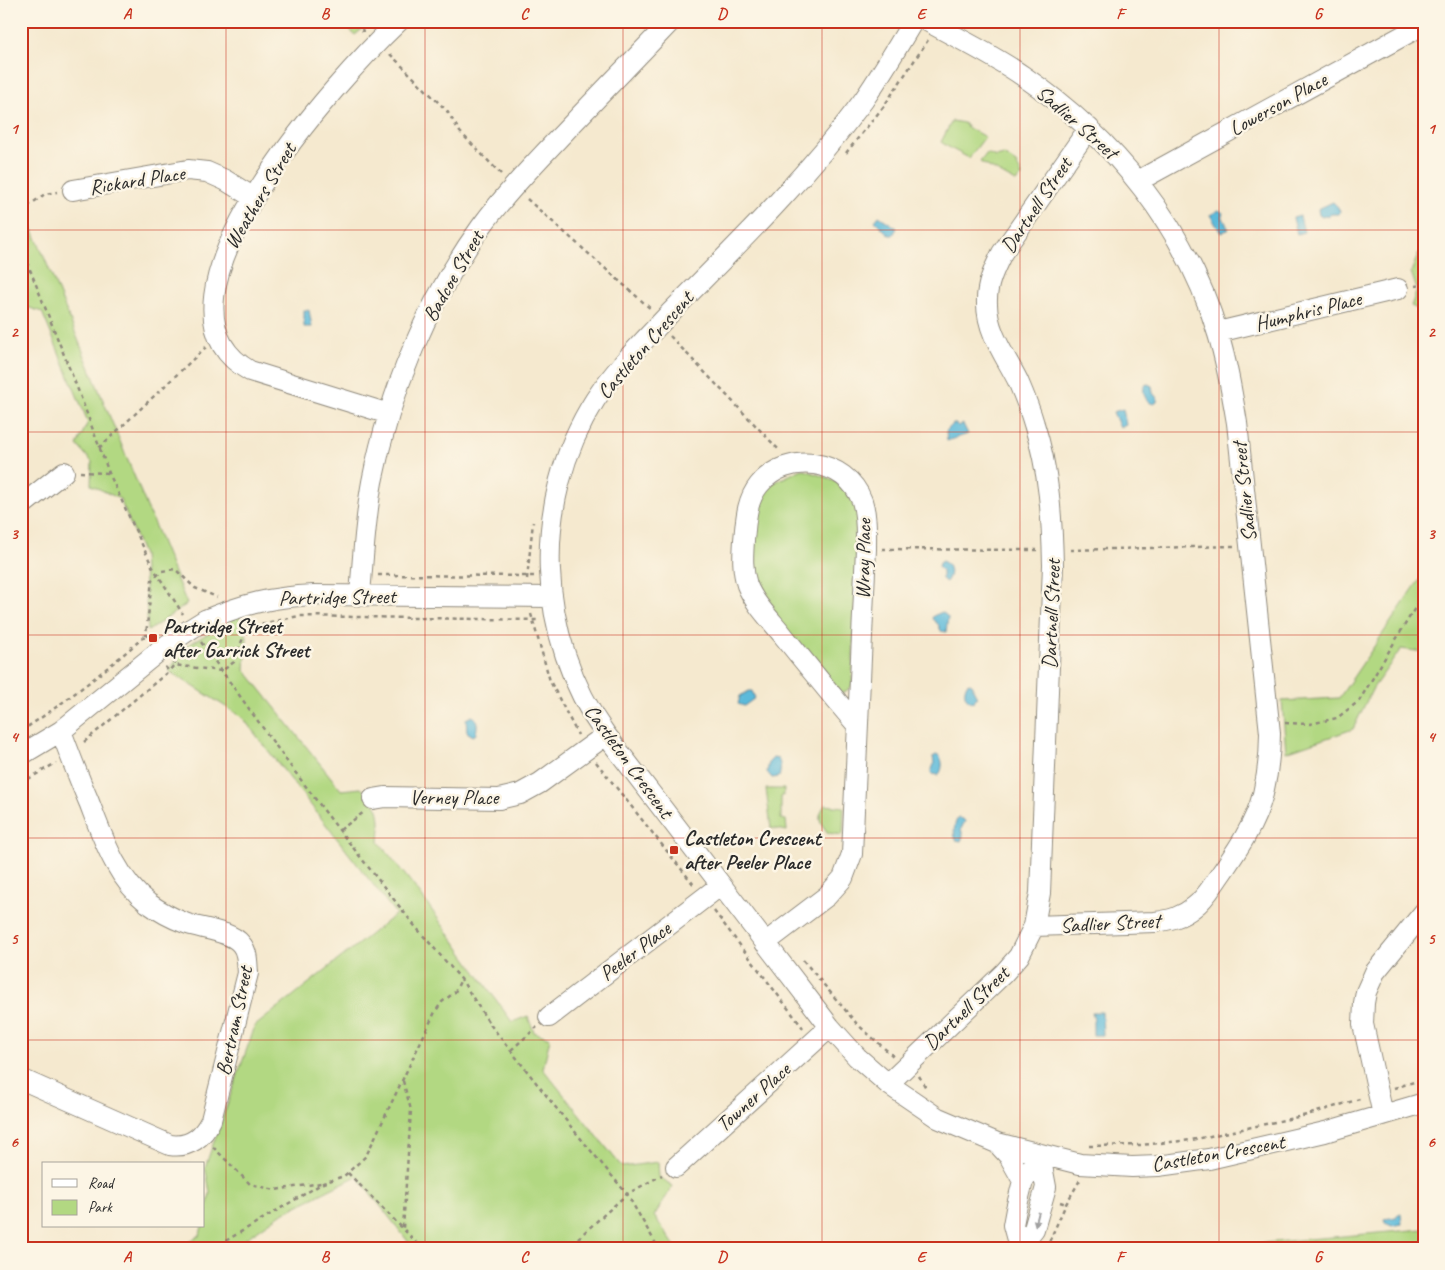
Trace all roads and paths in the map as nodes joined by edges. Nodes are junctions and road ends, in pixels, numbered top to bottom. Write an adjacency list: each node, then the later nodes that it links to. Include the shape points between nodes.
1 (360, 21): 7 (path, via 364,34)
2 (399, 21): 7 (street, Weathers Street)
3 (671, 21): 11 (street, Badcoe Street)
4 (913, 21): 19 (street, Castleton Crescent, via 863,100 822,153 778,202)
5 (932, 24): 8 (street, Sadlier Street, via 1022,75); 9 (path, via 884,106)
6 (1419, 27): 10 (street, Lowerson Place)
7 (376, 43): 11 (path, via 447,111 460,132); 13 (street, Weathers Street, via 333,90)
8 (1089, 128): 10 (street, Sadlier Street); 31 (street, Dartnell Street, via 1002,253 992,273 987,295 990,326 1018,382 1046,470)
9 (844, 156)
10 (1138, 181): 20 (street, Sadlier Street, via 1174,232)
11 (513, 187): 19 (path); 22 (street, Badcoe Street, via 482,226 434,303 409,357)
12 (73, 190): 13 (street, Rickard Place, via 188,170 207,172); 14 (path, via 45,194)
13 (254, 198): 21 (street, Weathers Street, via 229,243 217,281 213,315)
14 (21, 211)
15 (21, 247): 16 (path)
16 (30, 270): 17 (path); 23 (path)
17 (21, 275)
18 (1398, 289): 20 (street, Humphris Place)
19 (653, 315): 24 (path, via 670,337); 35 (street, Castleton Crescent, via 595,401 575,438 555,498 549,538)
20 (1218, 332): 29 (street, Sadlier Street, via 1237,423)
21 (218, 336): 22 (street, Weathers Street, via 228,353 250,371); 23 (path)
22 (389, 414): 33 (street, Badcoe Street, via 372,482)
23 (99, 448): 26 (path)
24 (792, 464): 30 (street, Wray Place, via 824,466 837,471 851,483 866,514); 50 (street, Wray Place, via 766,478 753,495 746,519 744,573 753,598)
25 (64, 472): 26 (path); 27 (street)
26 (109, 474): 32 (path)
27 (21, 506)
28 (534, 520): 34 (path)
29 (1250, 546): 31 (path); 49 (street, Sadlier Street)
30 (866, 549): 31 (path); 50 (street, Wray Place)
31 (1053, 550): 63 (street, Dartnell Street, via 1040,893)
32 (158, 575): 36 (path, via 176,569); 43 (path); 44 (path, via 152,580)
33 (362, 575): 34 (path); 38 (street, Badcoe Street)
34 (527, 576): 35 (path); 39 (path)
35 (549, 576): 40 (street, Castleton Crescent)
36 (195, 588)
37 (1424, 593): 49 (path, via 1359,701 1337,718 1310,724)
38 (360, 595): 39 (street, Partridge Street); 43 (street, Partridge Street, via 264,599)
39 (529, 597): 40 (street, Partridge Street); 41 (path)
40 (551, 598): 42 (street, Castleton Crescent)
41 (532, 620): 42 (path); 47 (path, via 299,616 248,627 234,662); 54 (path, via 550,681)
42 (555, 620): 53 (street, Castleton Crescent, via 578,688)
43 (194, 626): 47 (path); 52 (street, Partridge Street)
44 (146, 635): 45 (path); 51 (path, via 103,673)
45 (155, 638)
46 (178, 656): 47 (path, via 174,664)
47 (222, 670): 59 (path)
48 (169, 671): 56 (path)
49 (1270, 723): 63 (street, Sadlier Street, via 1269,764 1251,826 1229,863 1194,907 1171,920 1155,922)
50 (857, 725): 64 (street, Wray Place, via 852,854 843,878 826,896)
51 (21, 731)
52 (61, 731): 55 (street, Partridge Street); 56 (street, Bertram Street)
53 (606, 735): 54 (street, Verney Place); 60 (street, Castleton Crescent)
54 (587, 749): 58 (street, Verney Place, via 540,783 520,794 499,799); 61 (path)
55 (21, 755)
56 (70, 755): 57 (path); 80 (street, Bertram Street, via 106,846 120,872 138,894 172,918 234,937 247,955 248,973 211,1120)
57 (21, 783)
58 (373, 799): 59 (path, via 365,811)
59 (339, 830): 66 (path, via 414,926)
60 (721, 885): 61 (street, Peeler Place); 64 (street, Castleton Crescent)
61 (704, 898): 67 (street, Peeler Place); 69 (path)
62 (1424, 912): 77 (street, via 1375,972 1366,992 1363,1024)
63 (1034, 926): 71 (street, Dartnell Street, via 1019,956 1004,973)
64 (765, 943): 68 (street, Castleton Crescent)
65 (802, 960): 71 (path, via 857,1024)
66 (461, 979): 70 (path); 74 (path, via 455,992 435,1012)
67 (549, 1017): 70 (path)
68 (830, 1027): 69 (street, Towner Place); 75 (street, Castleton Crescent)
69 (813, 1042): 84 (street, Towner Place)
70 (511, 1050): 89 (path)
71 (907, 1066): 75 (street, Dartnell Street); 76 (path, via 919,1075)
72 (21, 1079): 80 (street, via 170,1145 180,1146)
73 (1424, 1079): 77 (path)
74 (403, 1080): 85 (path, via 366,1156); 90 (path, via 411,1110)
75 (888, 1084): 81 (street, Castleton Crescent, via 938,1118)
76 (932, 1093)
77 (1378, 1093): 79 (street); 83 (path, via 1307,1115 1192,1140 1140,1146)
78 (1424, 1103): 79 (street, Castleton Crescent)
79 (1383, 1115): 83 (street, Castleton Crescent, via 1209,1159 1132,1167)
80 (200, 1137): 87 (path, via 226,1158 250,1184 276,1190)
81 (997, 1143): 82 (street, Castleton Crescent); 86 (street, via 1009,1156)
82 (1040, 1155): 83 (street, Castleton Crescent); 86 (street); 88 (street)
83 (1083, 1158): 88 (street); 96 (path, via 1082,1178 1066,1204)
84 (676, 1167): 89 (path)
85 (348, 1173): 87 (path); 90 (path)
86 (1023, 1181): 91 (street, via 1013,1225)
87 (323, 1183): 92 (path)
88 (1046, 1187): 91 (street, one-way to 91, via 1034,1229)
89 (627, 1194): 94 (path); 95 (path)
90 (404, 1228): 93 (path)
91 (1018, 1248)
92 (212, 1249)
93 (423, 1249)
94 (566, 1249)
95 (659, 1249)
96 (1048, 1249)

